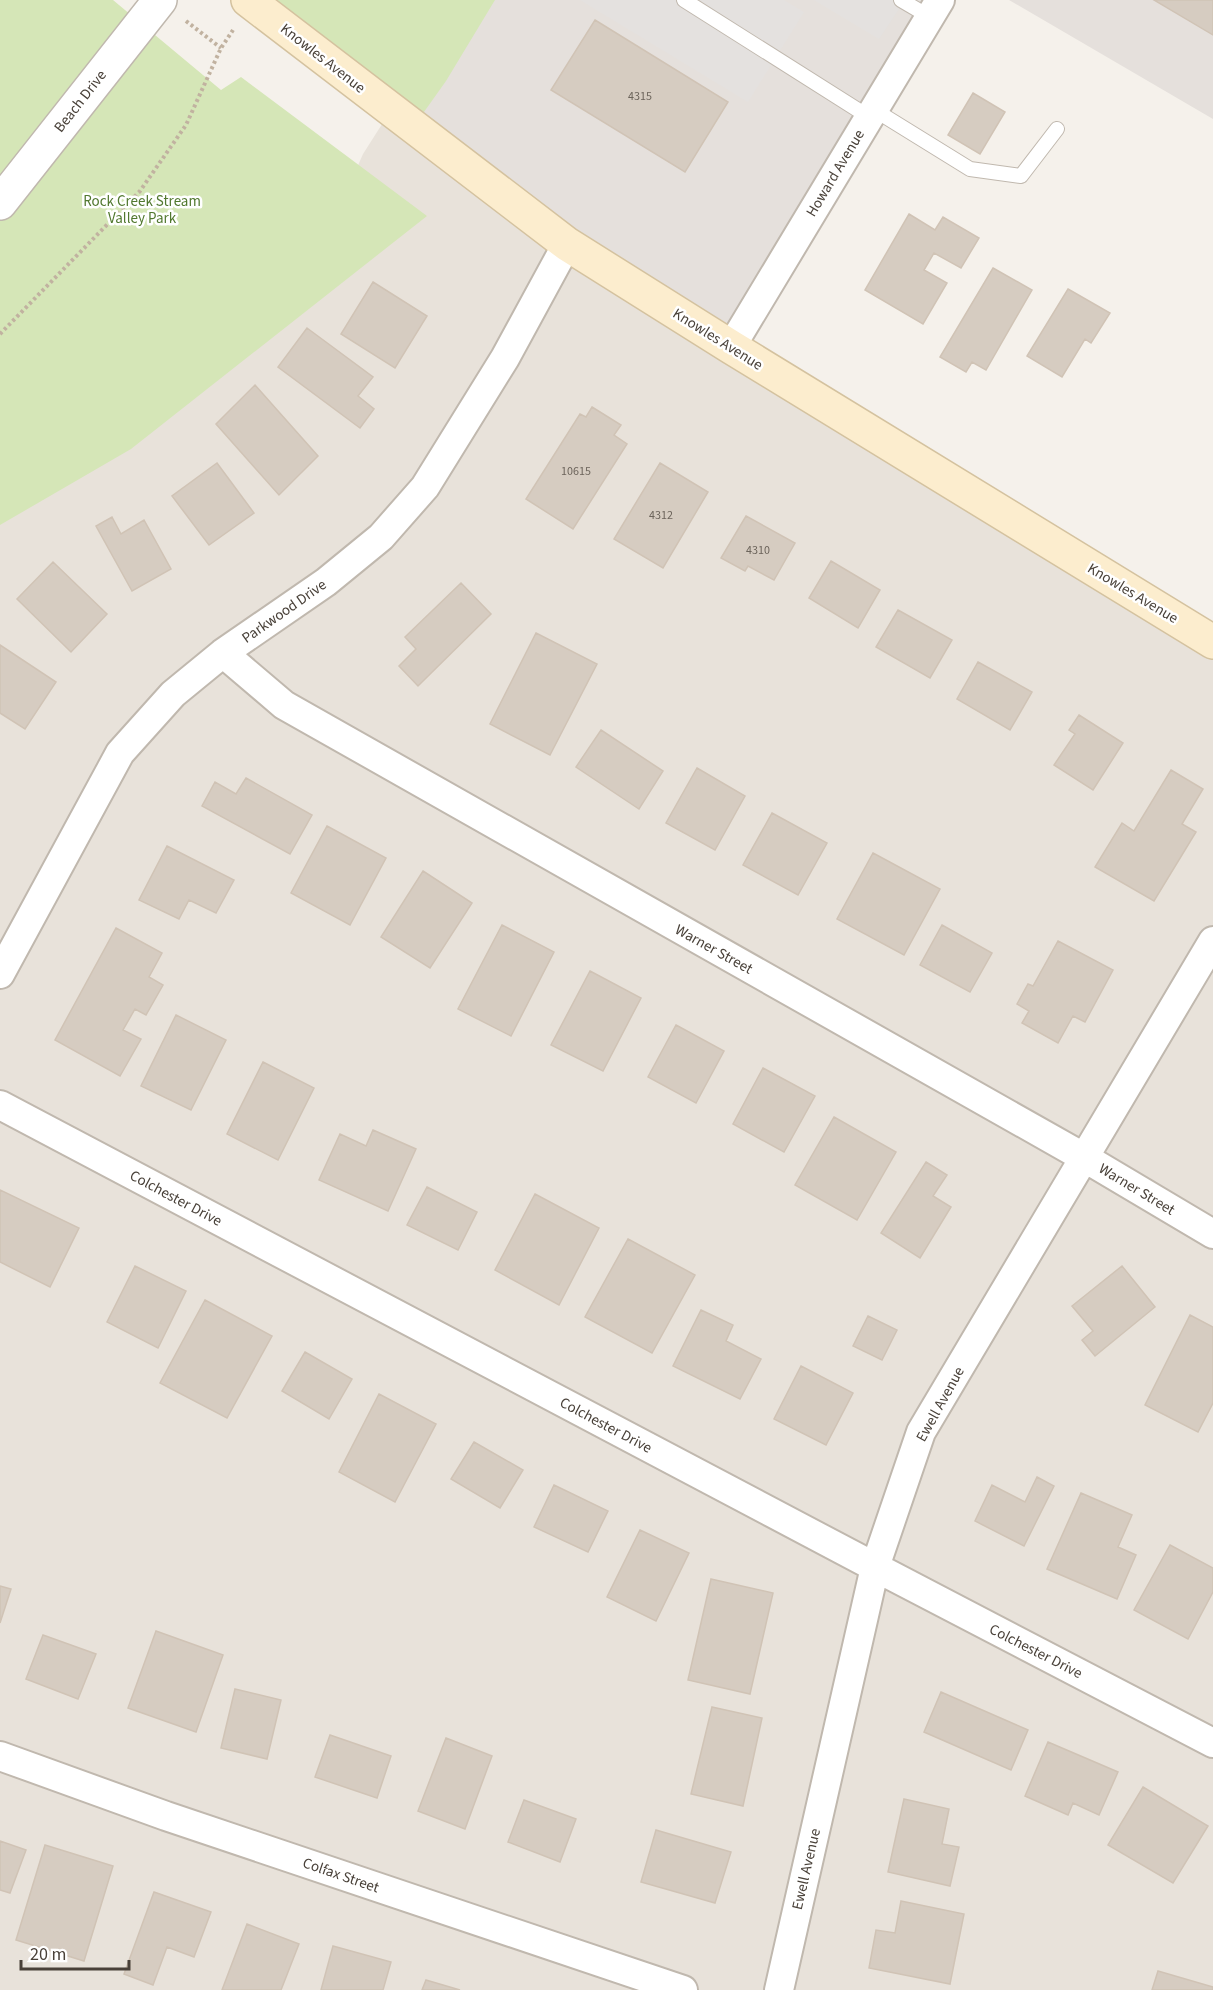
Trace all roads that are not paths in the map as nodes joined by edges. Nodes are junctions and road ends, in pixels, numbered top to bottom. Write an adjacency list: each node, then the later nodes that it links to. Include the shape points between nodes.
1 (160, 0): 8 (street, Beach Drive)
2 (248, 0): 9 (main road, Knowles Avenue)
3 (684, 0): 6 (lane)
4 (901, 0): 5 (lane)
5 (935, 8): 6 (street, Howard Avenue)
6 (871, 113): 7 (lane, via 970,169 1021,176); 10 (street, Howard Avenue)
7 (1057, 129)
8 (0, 203)
9 (567, 244): 10 (main road, Knowles Avenue); 12 (street, Parkwood Drive, via 505,358 425,488 381,537 326,582)
10 (731, 347): 11 (main road, Knowles Avenue)
11 (1213, 642)
12 (223, 653): 14 (street, Parkwood Drive, via 173,694 120,753); 16 (street, Warner Street, via 284,705)
13 (1213, 941): 16 (street, Ewell Avenue)
14 (0, 974)
15 (0, 1105): 18 (street, Colchester Drive)
16 (1085, 1158): 17 (street, Warner Street); 18 (street, Ewell Avenue, via 921,1432)
17 (1213, 1234)
18 (875, 1567): 19 (street, Colchester Drive); 22 (street, Ewell Avenue)
19 (1213, 1743)
20 (0, 1756): 21 (street, Colfax Street)
21 (683, 1990)
22 (778, 1990)

